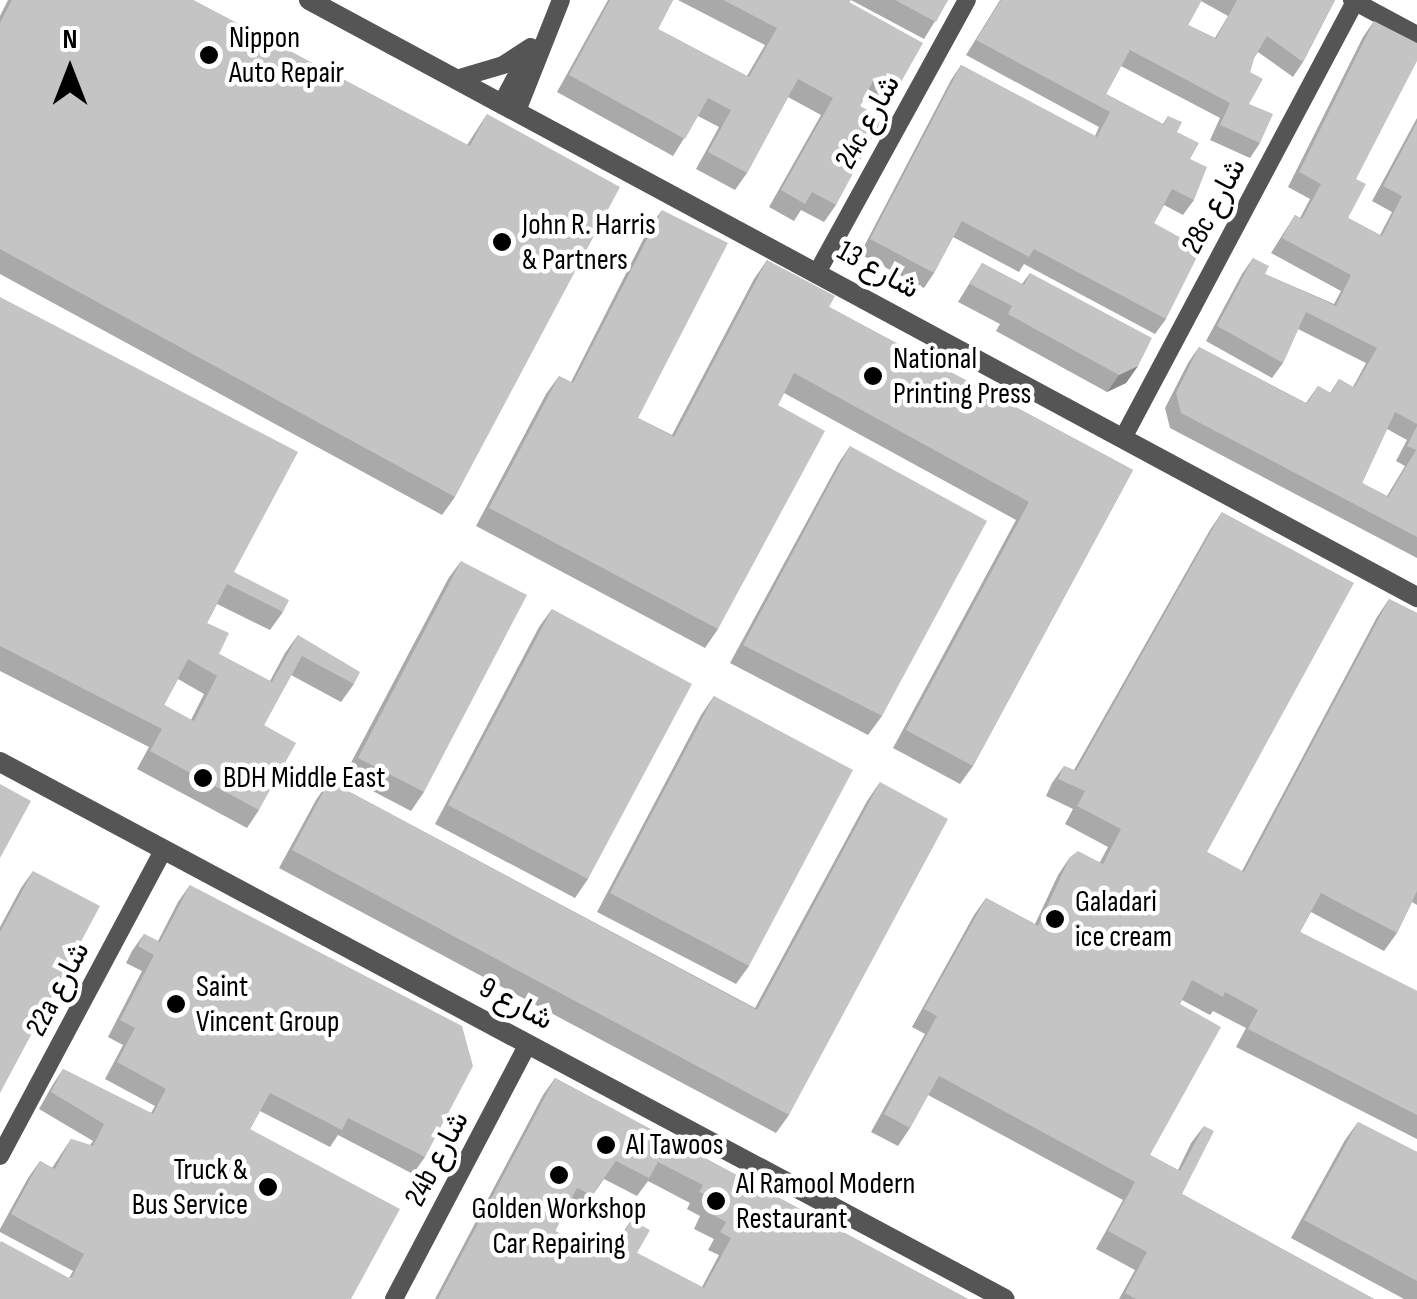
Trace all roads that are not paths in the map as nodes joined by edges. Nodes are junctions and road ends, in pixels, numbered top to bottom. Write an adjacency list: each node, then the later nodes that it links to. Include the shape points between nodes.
1 (310, 0): 8 (street, شارع 13)
2 (561, 0): 5 (street)
3 (967, 0): 10 (street, 24c شارع)
4 (1353, 1): 6 (street); 11 (street, 28c شارع)
5 (544, 31): 7 (street); 9 (street)
6 (1417, 36)
7 (531, 47): 8 (street, via 502,66); 9 (street)
8 (456, 79): 9 (street, شارع 13)
9 (509, 107): 10 (street, شارع 13)
10 (818, 272): 11 (street, شارع 13)
11 (1123, 438): 12 (street, شارع 13)
12 (1417, 596)
13 (0, 762): 14 (street, شارع 9)
14 (164, 849): 15 (street, شارع 9); 16 (street, 22a شارع)
15 (528, 1044): 17 (street, 24b شارع); 18 (street, شارع 9)
16 (0, 1156)
17 (394, 1299)
18 (1005, 1299)

